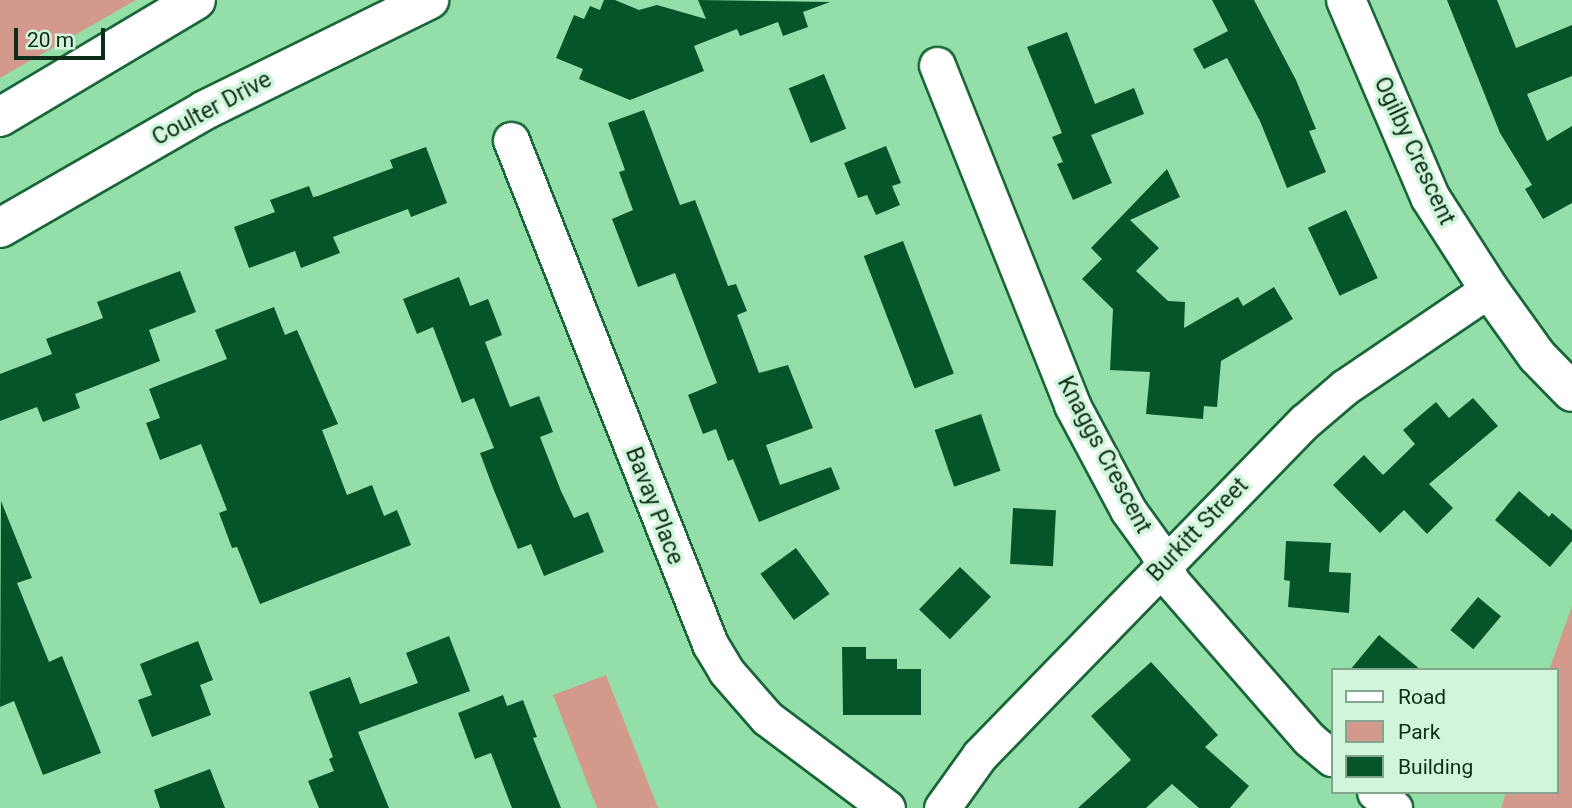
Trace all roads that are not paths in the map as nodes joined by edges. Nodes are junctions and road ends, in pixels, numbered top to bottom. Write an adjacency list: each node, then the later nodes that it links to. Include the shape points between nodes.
1 (196, 0): 5 (main road)
2 (429, 0): 7 (main road, Coulter Drive, via 205,110)
3 (1346, 0): 8 (main road, Ogilby Crescent, via 1430,197)
4 (937, 65): 10 (street, Knaggs Crescent, via 1072,405 1128,510)
5 (0, 117)
6 (511, 140): 13 (street, Bavay Place, via 710,644 726,671 766,718)
7 (5, 226)
8 (1489, 289): 9 (main road, Ogilby Crescent); 10 (street, Burkitt Street, via 1345,387 1304,422)
9 (1572, 393)
10 (1164, 564): 11 (street, Knaggs Crescent, via 1172,582 1234,657); 14 (street, Burkitt Street, via 980,755)
11 (1330, 756)
12 (1377, 794): 15 (street)
13 (887, 808)
14 (942, 808)
15 (1394, 808)

